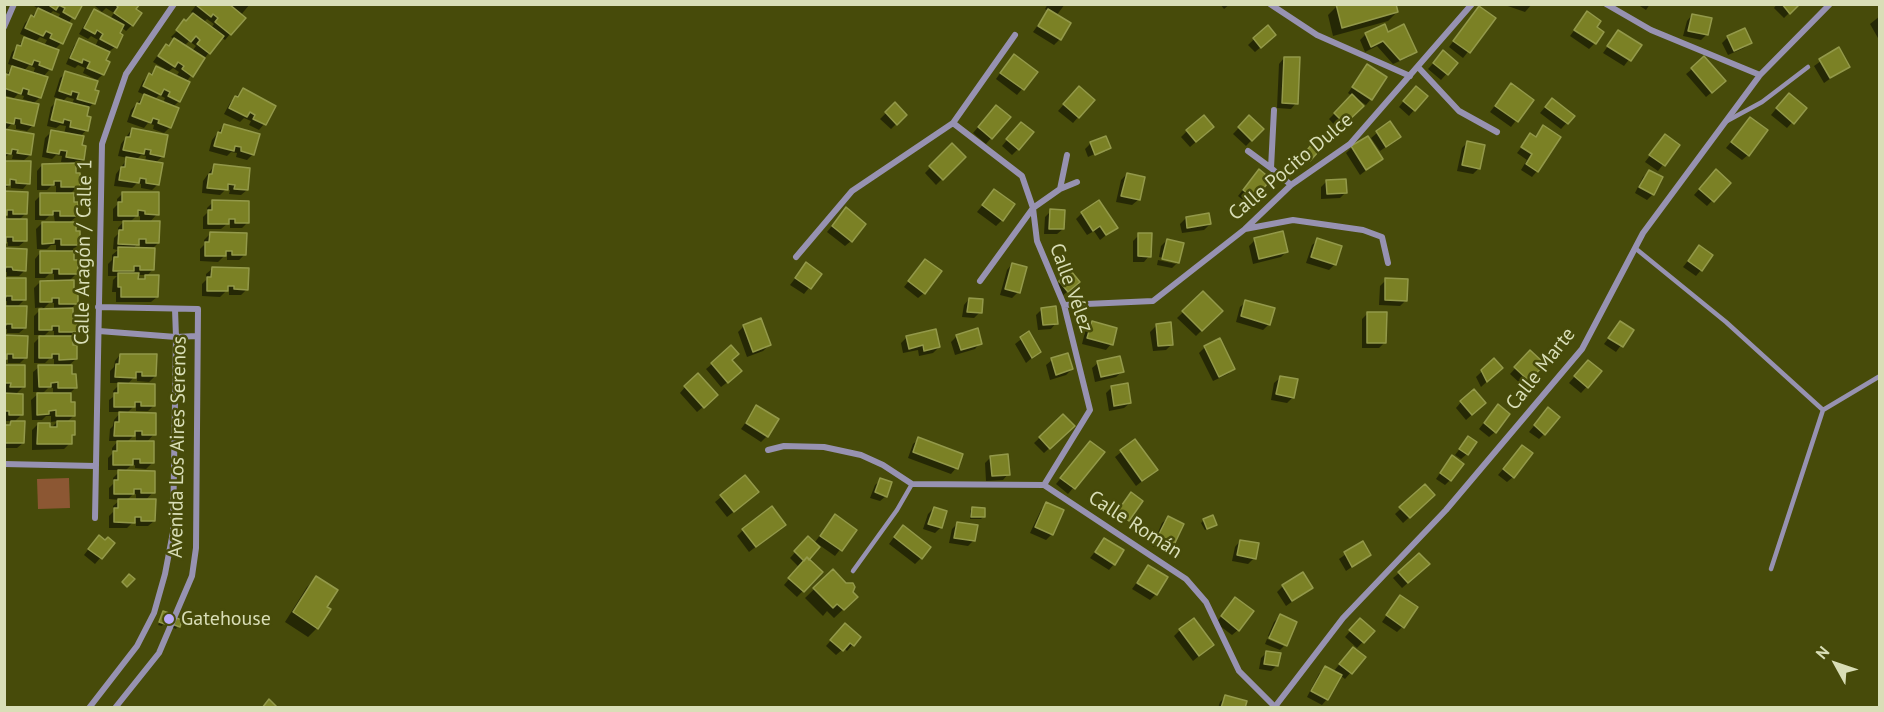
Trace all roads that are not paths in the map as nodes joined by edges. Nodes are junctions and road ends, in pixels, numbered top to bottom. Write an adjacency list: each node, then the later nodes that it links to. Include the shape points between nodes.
1 (14, 4): 7 (street)
2 (174, 4): 30 (street, Calle Aragón / Calle 1, via 126,74 102,144)
3 (1270, 4): 12 (street, via 1317,36)
4 (1472, 4): 9 (street, Calle Pocito Dulce)
5 (1606, 4): 11 (street, via 1651,30)
6 (1830, 4): 11 (street, Calle Marte)
7 (4, 27)
8 (1015, 35): 14 (street)
9 (1418, 67): 12 (street, Calle Pocito Dulce); 16 (street, via 1459,111)
10 (1808, 67): 15 (lane, via 1762,102)
11 (1760, 75): 15 (street, Calle Marte)
12 (1410, 76): 21 (street, Calle Pocito Dulce, via 1350,144)
13 (1274, 110): 19 (street)
14 (953, 123): 23 (street, Calle Vélez, via 1022,176); 26 (street, via 852,192)
15 (1724, 123): 25 (street, Calle Marte)
16 (1497, 132)
17 (1248, 151): 19 (street)
18 (1067, 155): 22 (street)
19 (1271, 168): 21 (street)
20 (1077, 182): 22 (street)
21 (1291, 185): 24 (street, Calle Pocito Dulce)
22 (1060, 189): 23 (street)
23 (1033, 208): 28 (street); 29 (street, Calle Vélez, via 1037,242)
24 (1245, 229): 27 (street, via 1293,220 1364,230 1382,237); 29 (street, Calle Pocito Dulce, via 1153,301)
25 (1635, 248): 36 (lane, via 1726,321); 45 (street, Calle Marte, via 1582,349 1446,510 1343,618)
26 (796, 257)
27 (1388, 262)
28 (980, 281)
29 (1064, 305): 41 (street, Calle Vélez, via 1090,410)
30 (98, 307): 31 (street); 32 (street, Calle Aragón / Calle 1)
31 (175, 309): 33 (street, Avenida Los Aires Serenos, via 198,309); 34 (street, Avenida Los Aires Serenos)
32 (99, 331): 34 (street); 39 (street, Calle Aragón / Calle 1)
33 (196, 336): 34 (street); 47 (street, Avenida Los Aires Serenos, via 196,548 192,576 159,653)
34 (176, 337): 46 (street, Avenida Los Aires Serenos, via 173,532 165,574 154,613 137,646)
35 (1880, 376): 36 (lane)
36 (1823, 411): 43 (lane)
37 (768, 450): 40 (street, via 784,446 824,447 861,455)
38 (4, 464): 39 (street)
39 (95, 466): 42 (street, Calle Aragón / Calle 1)
40 (912, 484): 41 (street); 44 (lane)
41 (1044, 485): 45 (street, Calle Román, via 1186,579 1206,602 1239,671)
42 (95, 518)
43 (1771, 569)
44 (854, 571)
45 (1275, 707)
46 (89, 708)
47 (115, 708)

